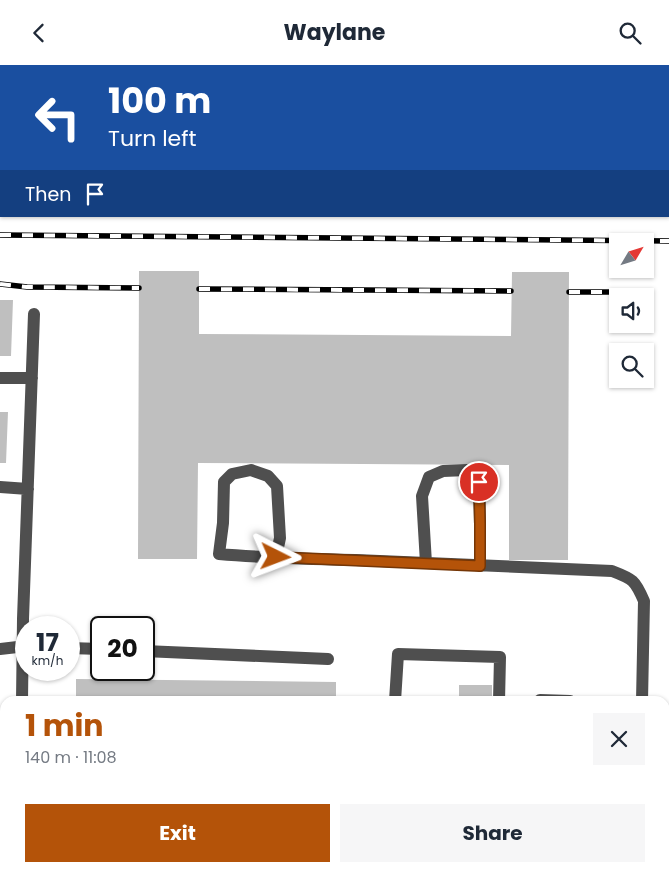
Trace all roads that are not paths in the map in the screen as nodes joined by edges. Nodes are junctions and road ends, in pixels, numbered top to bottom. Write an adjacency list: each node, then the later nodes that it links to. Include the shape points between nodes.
1 (34, 314): 3 (street)
2 (0, 378): 3 (street)
3 (32, 378): 5 (street)
4 (0, 487): 5 (street)
5 (28, 489): 9 (street)
6 (276, 557): 6 (street, via 280,538 277,485 268,476 251,470 232,474 224,483 219,554); 7 (street)
7 (426, 563): 8 (street); 8 (street, via 422,497 428,477 442,471 467,470 479,482)
8 (480, 566): 18 (street, via 612,571 630,578 644,601)
9 (23, 616)
10 (15, 647): 11 (street)
11 (0, 649)
12 (155, 651): 13 (street)
13 (328, 659)
14 (23, 681): 15 (street)
15 (22, 696)
16 (395, 696): 17 (street, via 398,654 500,657)
17 (499, 696)
18 (642, 696)

